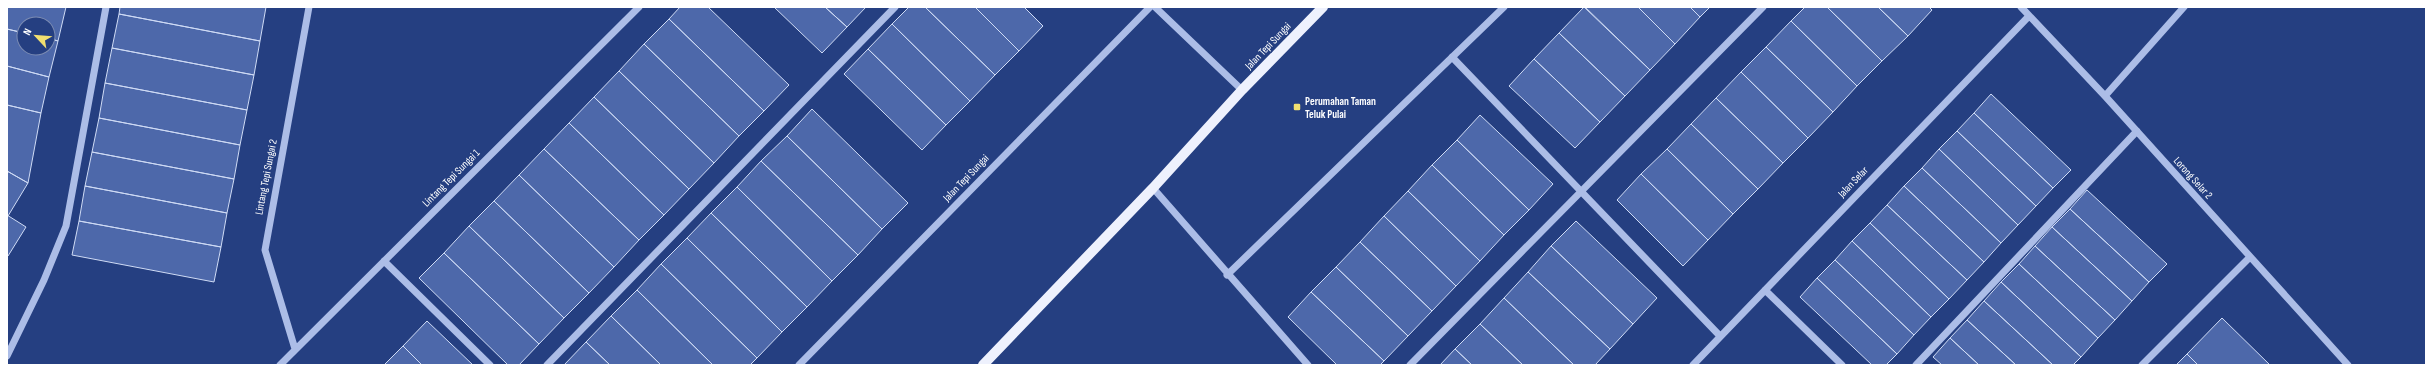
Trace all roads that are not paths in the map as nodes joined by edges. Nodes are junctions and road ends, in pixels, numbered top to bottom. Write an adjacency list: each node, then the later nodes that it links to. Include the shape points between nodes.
1 (106, 7): 25 (street, via 66,226 44,280)
2 (309, 7): 24 (street, Lintang Tepi Sungai 2, via 265,250)
3 (639, 7): 20 (street, Lintang Tepi Sungai 1)
4 (895, 7): 28 (street)
5 (1150, 7): 29 (street, Jalan Tepi Sungai)
6 (1155, 7): 14 (street)
7 (1323, 7): 14 (main road, Jalan Tepi Sungai)
8 (1504, 7): 13 (street)
9 (1763, 7): 18 (street)
10 (2021, 7): 12 (street, Lorong Selar 2)
11 (2184, 7): 15 (street)
12 (2029, 16): 15 (street, Lorong Selar 2); 22 (street, Jalan Selar)
13 (1452, 57): 18 (street); 21 (street)
14 (1242, 90): 17 (main road, Jalan Tepi Sungai)
15 (2105, 96): 16 (street, Lorong Selar 2)
16 (2137, 131): 19 (street, Lorong Selar 2); 35 (street)
17 (1153, 188): 21 (street); 30 (main road, Jalan Tepi Sungai)
18 (1580, 191): 23 (street); 32 (street)
19 (2249, 258): 36 (street); 37 (street, Lorong Selar 2)
20 (384, 261): 24 (street, Lintang Tepi Sungai 1); 27 (street)
21 (1227, 274): 31 (street)
22 (1765, 290): 23 (street, Jalan Selar); 34 (street)
23 (1720, 336): 33 (street, Jalan Selar)
24 (295, 349): 26 (street, Lintang Tepi Sungai 1)
25 (7, 356)
26 (280, 365)
27 (490, 365)
28 (547, 365)
29 (799, 365)
30 (983, 365)
31 (1308, 365)
32 (1410, 365)
33 (1693, 365)
34 (1842, 365)
35 (1916, 365)
36 (2142, 365)
37 (2348, 365)

